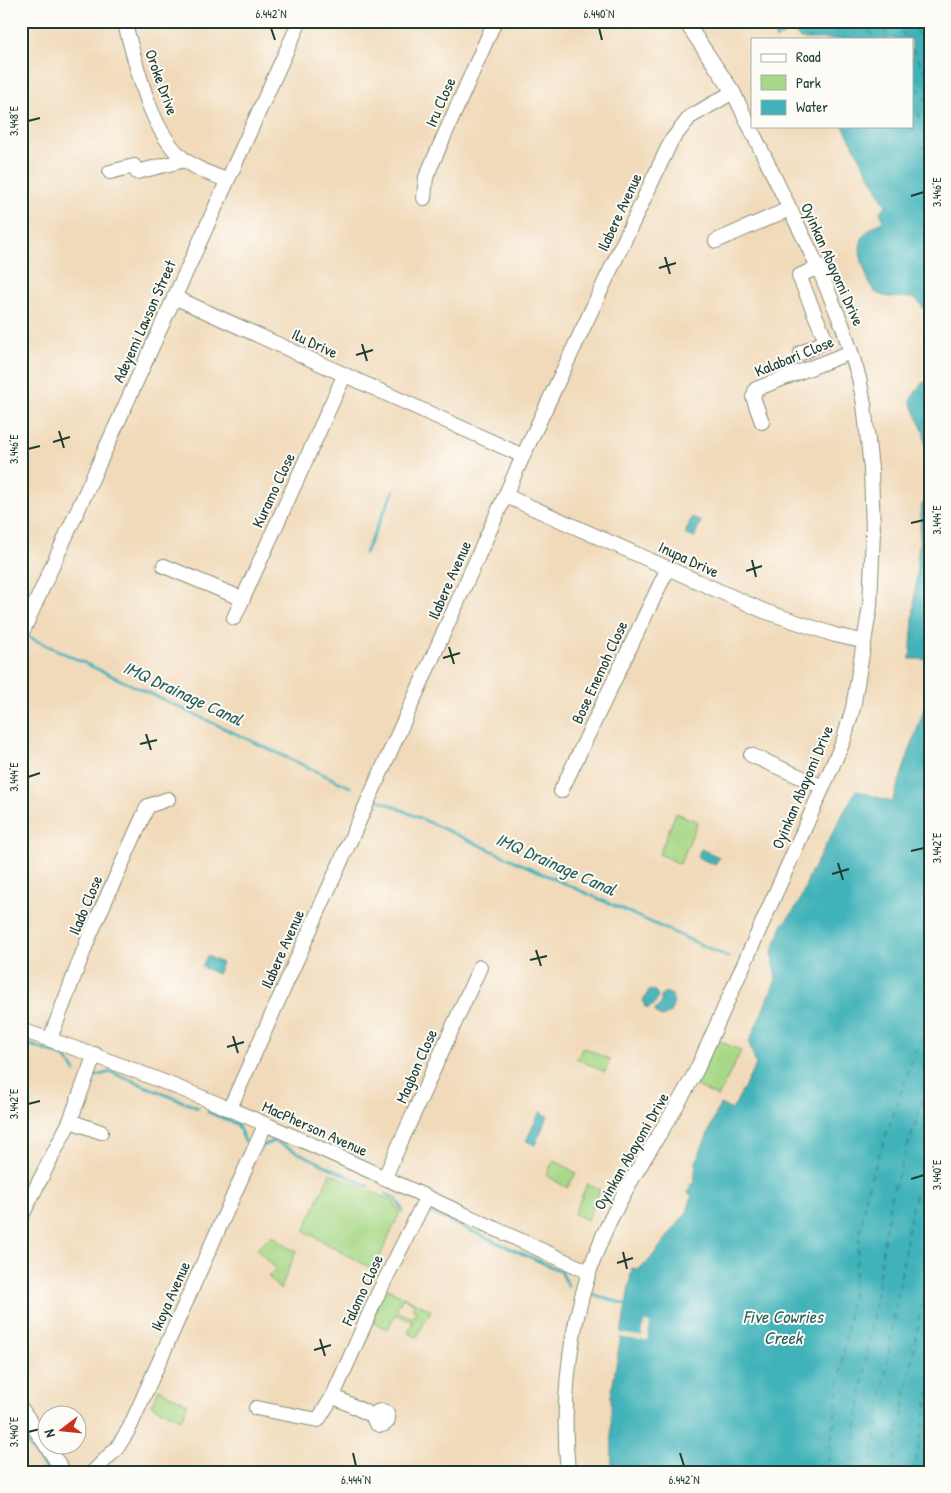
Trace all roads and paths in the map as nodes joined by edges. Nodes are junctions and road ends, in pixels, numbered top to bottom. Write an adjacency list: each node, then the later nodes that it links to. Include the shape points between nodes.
1 (124, 21): 6 (street, Oroke Drive, via 154,116 164,135)
2 (300, 21): 8 (street, Adeyemi Lawson Street)
3 (495, 21): 9 (street, Iru Close, via 426,177)
4 (685, 21): 5 (street, Oyinkan Abayomi Drive)
5 (733, 92): 10 (street, Oyinkan Abayomi Drive); 18 (street, Ilabere Avenue, via 690,117 671,142)
6 (185, 160): 7 (street, via 137,172 134,166); 8 (street, Oroke Drive)
7 (110, 172)
8 (227, 180): 13 (street, Adeyemi Lawson Street)
9 (424, 198)
10 (789, 209): 11 (street); 12 (street, Oyinkan Abayomi Drive)
11 (716, 242)
12 (818, 266): 14 (street, Oyinkan Abayomi Drive); 15 (street, via 799,276 826,341)
13 (174, 297): 16 (street, Ilu Drive); 24 (street, Adeyemi Lawson Street)
14 (851, 352): 17 (street, Kalabari Close, via 756,389 753,397); 25 (street, Oyinkan Abayomi Drive, via 864,404 871,469 873,567 870,606)
15 (801, 353)
16 (344, 376): 18 (street, Ilu Drive); 22 (street, Kuramo Close)
17 (762, 422)
18 (523, 456): 19 (street, Ilabere Avenue)
19 (506, 496): 21 (street, Inupa Drive); 34 (street, Ilabere Avenue)
20 (164, 566): 22 (street)
21 (668, 568): 25 (street, Inupa Drive, via 764,611); 28 (street, Bose Enemoh Close)
22 (243, 599): 23 (street, Kuramo Close)
23 (234, 618)
24 (21, 635)
25 (862, 641): 27 (street, Oyinkan Abayomi Drive, via 853,708 843,742)
26 (751, 755): 27 (street)
27 (823, 787): 41 (street, Oyinkan Abayomi Drive, via 698,1067 619,1202)
28 (561, 790)
29 (168, 799): 32 (street, Ilado Close, via 154,803 145,812 89,937)
30 (480, 967): 38 (street, Magbon Close)
31 (21, 1030): 32 (street, MacPherson Avenue)
32 (50, 1039): 33 (street, MacPherson Avenue)
33 (95, 1054): 34 (street, MacPherson Avenue); 35 (street)
34 (230, 1108): 36 (street, MacPherson Avenue)
35 (70, 1120): 37 (street); 40 (street)
36 (265, 1125): 38 (street, MacPherson Avenue); 47 (street, Ikoya Avenue, via 129,1429 117,1448)
37 (101, 1132)
38 (384, 1179): 39 (street, MacPherson Avenue)
39 (426, 1198): 41 (street, MacPherson Avenue); 42 (street, Falomo Close)
40 (22, 1213)
41 (589, 1272): 48 (street, Oyinkan Abayomi Drive, via 577,1317 566,1392 564,1425)
42 (333, 1396): 44 (street, Falomo Close, via 318,1420); 45 (street)
43 (21, 1408): 46 (street)
44 (256, 1408)
45 (373, 1416)
46 (64, 1472)
47 (93, 1472)
48 (568, 1472)

